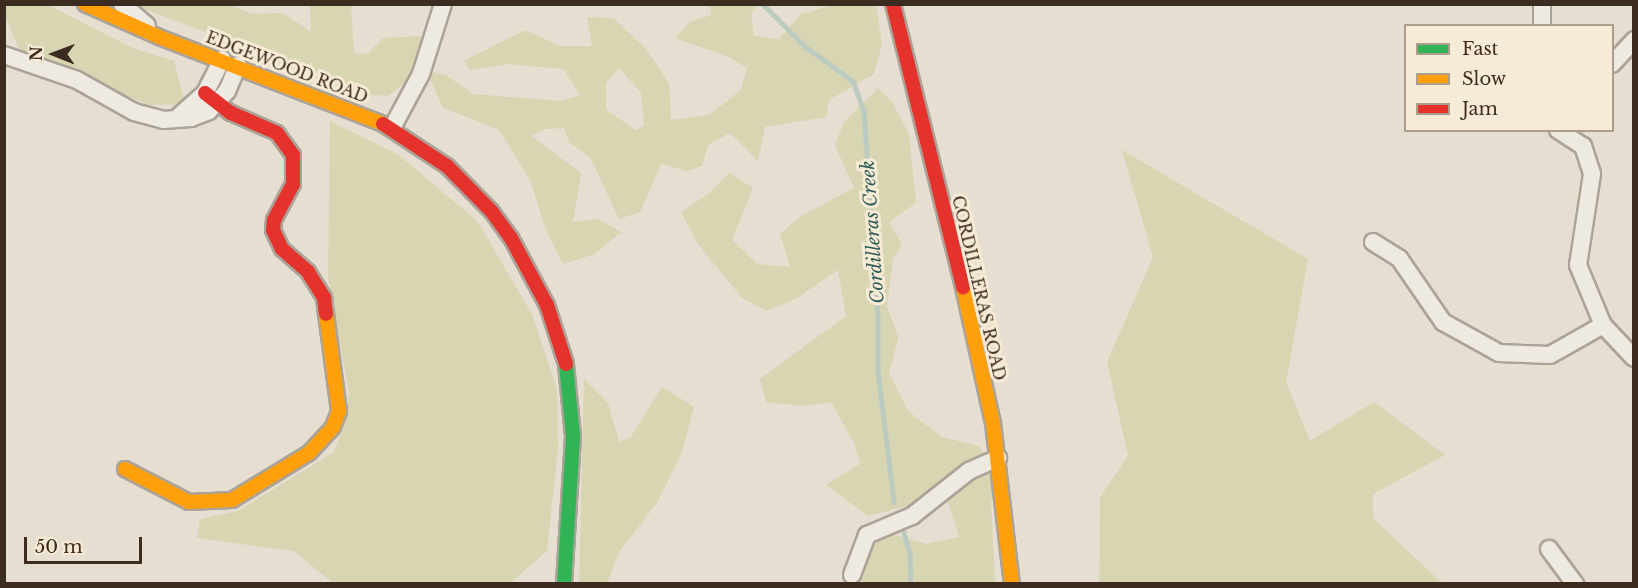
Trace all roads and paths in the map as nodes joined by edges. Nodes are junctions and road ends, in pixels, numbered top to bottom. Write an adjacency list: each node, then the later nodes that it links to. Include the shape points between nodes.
1 (85, 4): 5 (street, EDGEWOOD ROAD)
2 (122, 4): 5 (street)
3 (443, 4): 12 (street, via 421,74)
4 (894, 4): 17 (street, CORDILLERAS ROAD, via 969,310)
5 (159, 37): 8 (street, EDGEWOOD ROAD)
6 (1634, 40): 9 (street)
7 (4, 55): 11 (street, via 77,80 148,118 200,116)
8 (222, 59): 10 (street, EDGEWOOD ROAD); 11 (street)
9 (1614, 62)
10 (238, 65): 11 (street); 12 (street, EDGEWOOD ROAD, via 326,96)
11 (212, 98): 18 (street, via 277,133 293,155 293,184 273,230 282,249 308,272 324,298 339,411 333,428 309,453 225,502 189,502)
12 (392, 128): 21 (street, EDGEWOOD ROAD, via 447,166 492,212 512,238 547,305 567,368 572,402)
13 (1561, 132): 15 (street, via 1583,146 1592,174 1578,265)
14 (1373, 242): 15 (street, via 1399,258 1443,322 1499,353 1550,355)
15 (1603, 325): 16 (street)
16 (1634, 358)
17 (998, 458): 20 (street, via 969,471 912,516 867,535); 22 (street, CORDILLERAS ROAD)
18 (125, 469)
19 (1549, 549): 23 (street)
20 (852, 574)
21 (564, 584)
22 (1012, 584)
23 (1575, 584)

